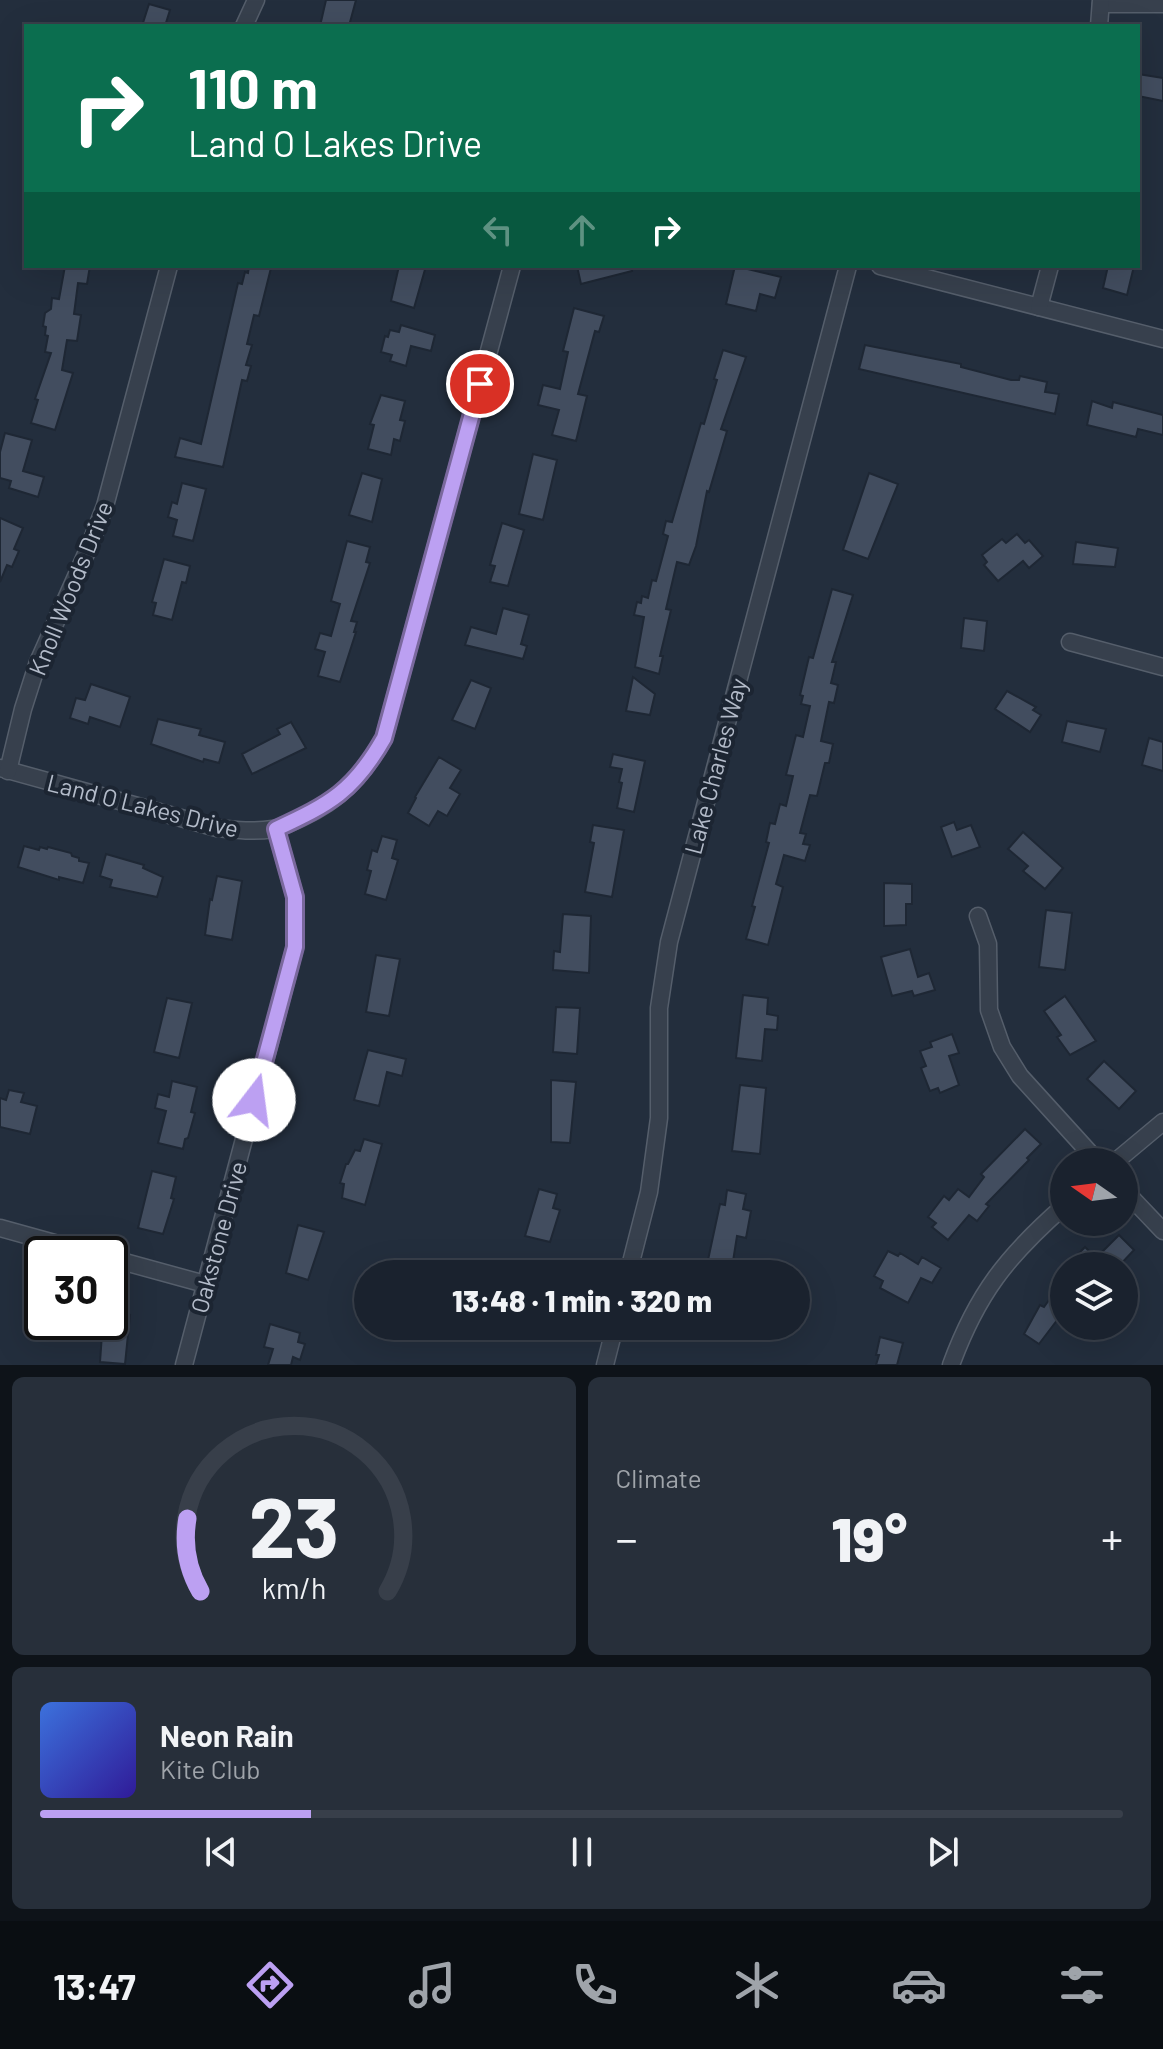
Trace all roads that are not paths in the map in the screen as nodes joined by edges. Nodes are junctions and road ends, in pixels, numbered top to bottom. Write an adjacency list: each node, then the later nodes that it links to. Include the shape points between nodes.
1 (256, 0): 4 (street)
2 (1101, 2): 3 (street); 5 (street)
3 (1163, 4)
4 (245, 24)
5 (1099, 24)
6 (168, 268): 15 (street, Knoll Woods Drive, via 105,506 38,662)
7 (511, 268): 16 (street, Land O Lakes Drive, via 384,738 367,768 342,794)
8 (847, 268): 26 (street, Lake Charles Way, via 669,942 659,1008 659,1118 649,1192)
9 (888, 268): 11 (street)
10 (1049, 268): 11 (street)
11 (1039, 307): 12 (street)
12 (1163, 339)
13 (1070, 642): 14 (street)
14 (1163, 667)
15 (4, 769): 16 (street, Land O Lakes Drive, via 217,828)
16 (276, 829): 28 (street, Oakstone Drive, via 295,897 295,947)
17 (978, 916): 19 (street, via 988,944 989,1010 1002,1047 1020,1076)
18 (1163, 1122): 20 (street)
19 (1085, 1148)
20 (1132, 1148)
21 (1138, 1205): 24 (street)
22 (1050, 1218): 32 (street, via 996,1274)
23 (0, 1228): 25 (street)
24 (1163, 1231)
25 (29, 1236)
26 (632, 1260)
27 (128, 1263): 28 (street)
28 (205, 1284): 30 (street, Oakstone Drive)
29 (611, 1340): 31 (street)
30 (184, 1365)
31 (605, 1365)
32 (951, 1365)

